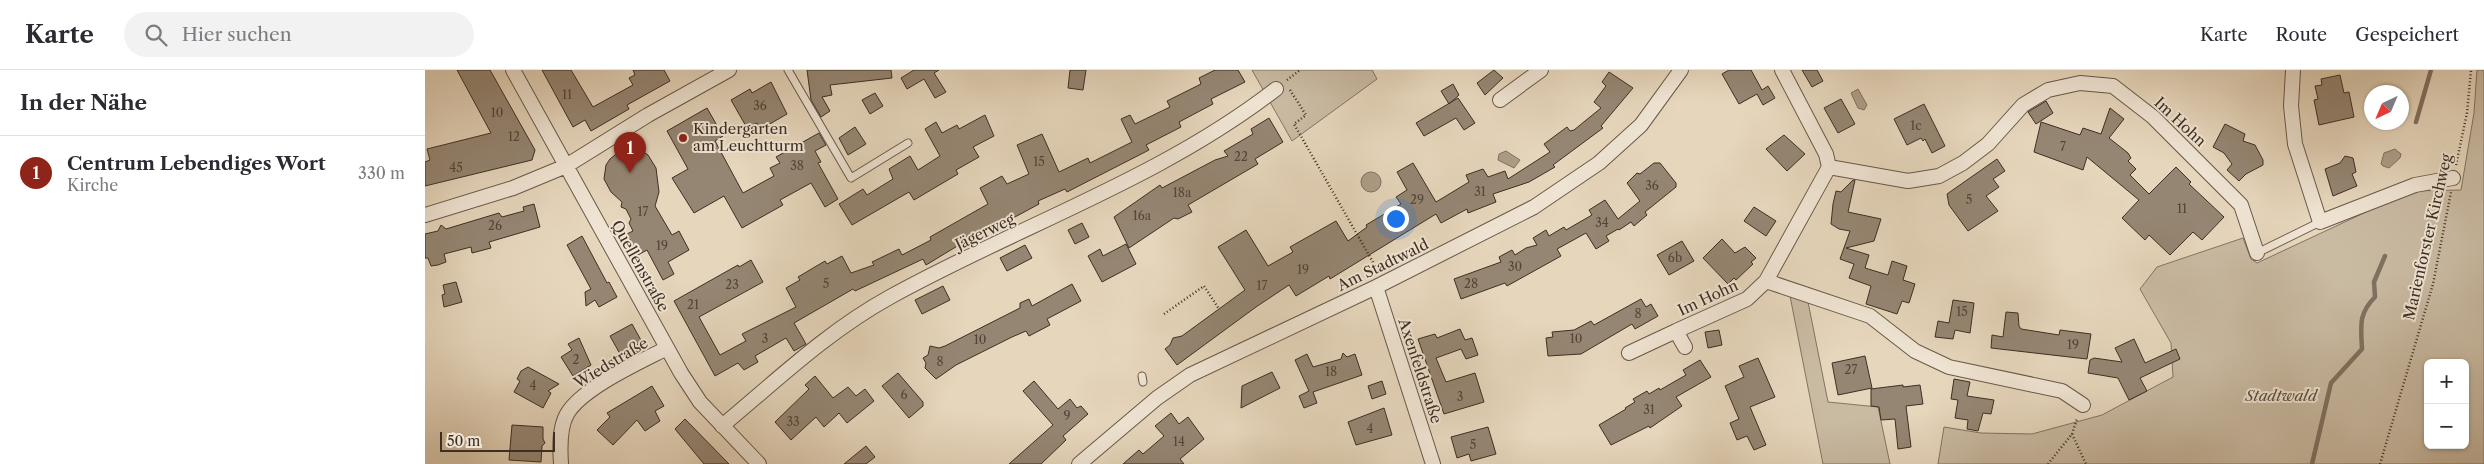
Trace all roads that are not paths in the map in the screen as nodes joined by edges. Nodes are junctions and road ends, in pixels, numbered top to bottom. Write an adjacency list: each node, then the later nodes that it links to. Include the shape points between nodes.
1 (513, 70): 11 (street, Quellenstraße)
2 (729, 70): 11 (street, via 656,110)
3 (788, 70): 10 (lane, via 851,178)
4 (1541, 70): 9 (street)
5 (1681, 70): 18 (street, Am Stadtwald, via 1641,125 1585,173 1519,215)
6 (1782, 70): 12 (street, via 1826,154)
7 (2293, 70): 15 (street, via 2291,106 2295,144)
8 (1280, 85): 24 (street, Jägerweg, via 1181,153 890,297 840,328)
9 (1500, 100)
10 (908, 143)
11 (566, 166): 14 (street, via 513,188); 21 (street, Quellenstraße)
12 (1829, 167): 16 (street, Im Hohn, via 1908,181 1939,176 1988,144 2023,105 2048,90 2080,83 2113,86 2153,117 2241,205); 17 (street, Im Hohn)
13 (2453, 178): 15 (street, via 2415,186)
14 (425, 216)
15 (2320, 222): 16 (lane)
16 (2257, 252)
17 (1766, 281): 19 (street, Im Hohn, via 1747,298); 23 (street, via 1870,316 1915,351 1949,367 2062,391)
18 (1381, 285): 27 (street, Am Stadtwald, via 1190,376 1157,398); 28 (street, Axenfeldstraße)
19 (1676, 331): 20 (street, Im Hohn); 22 (street)
20 (1685, 347)
21 (667, 348): 24 (street, Quellenstraße, via 700,402); 25 (street, Wiedstraße, via 581,398 567,414 562,433)
22 (1629, 353)
23 (2083, 405)
24 (722, 426): 26 (street, Quellenstraße)
25 (561, 464)
26 (759, 464)
27 (1079, 464)
28 (1433, 464)

